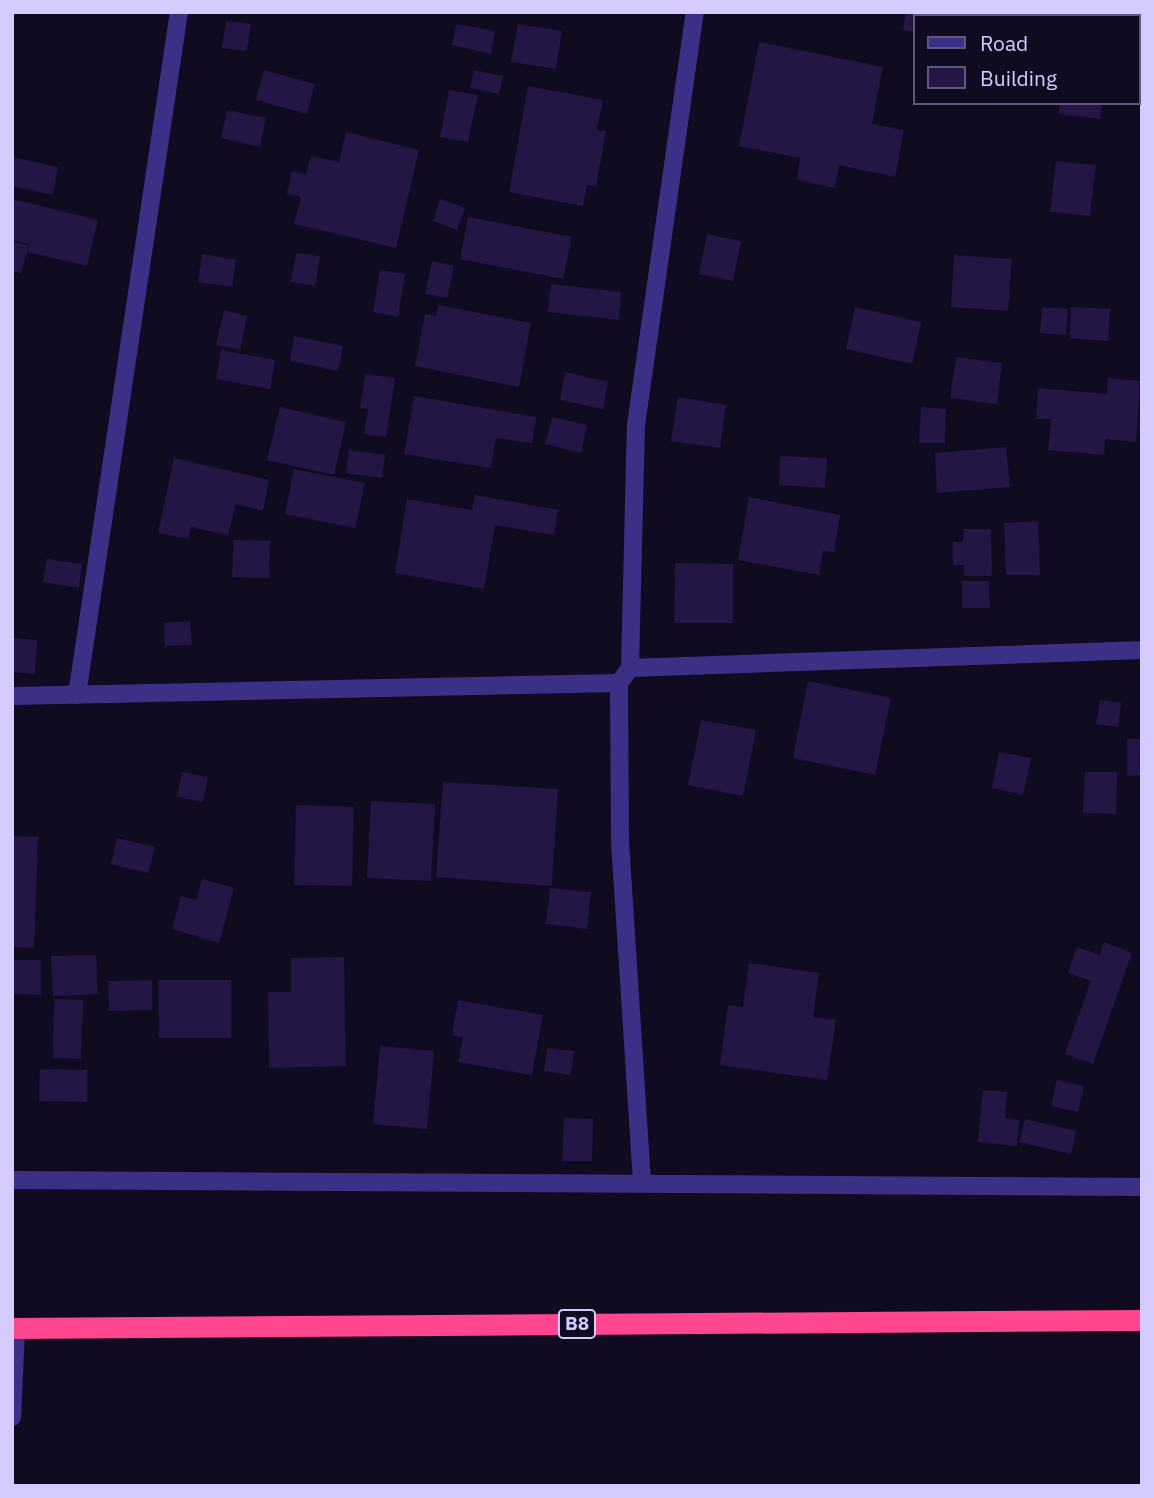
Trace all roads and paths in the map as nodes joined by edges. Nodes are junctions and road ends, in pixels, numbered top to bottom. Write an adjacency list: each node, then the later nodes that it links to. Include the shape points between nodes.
1 (179, 12): 5 (street)
2 (695, 12): 4 (street, via 636,425)
3 (1142, 650): 4 (street)
4 (624, 676): 5 (street); 8 (street, via 621,852)
5 (77, 695): 6 (street)
6 (12, 696)
7 (12, 1180): 8 (street)
8 (642, 1182): 9 (street)
9 (1142, 1187)
10 (1142, 1320): 11 (highway, B8)
11 (14, 1328): 12 (street)
12 (12, 1417)

